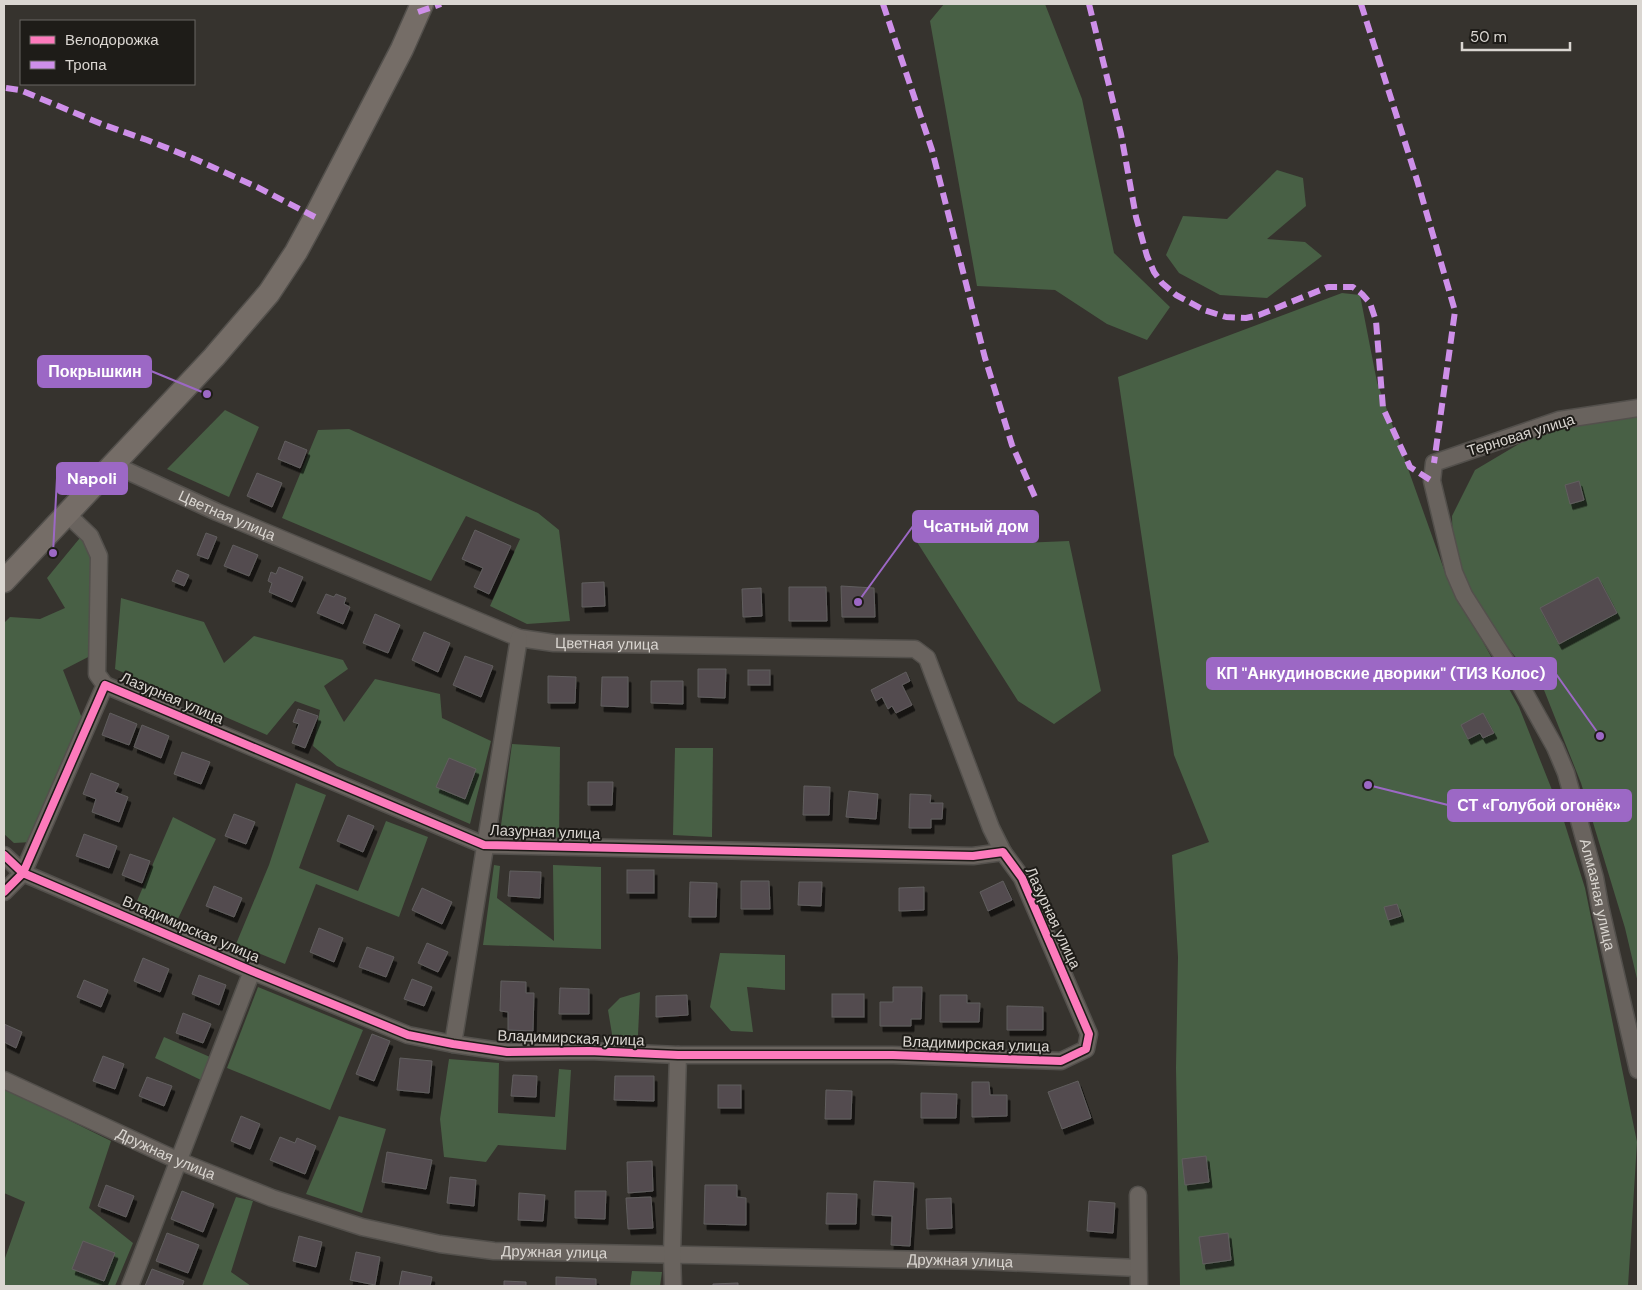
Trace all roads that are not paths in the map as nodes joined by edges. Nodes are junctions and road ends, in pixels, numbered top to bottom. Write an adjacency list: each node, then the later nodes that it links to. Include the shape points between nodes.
1 (422, 4): 3 (street, via 315,217 280,276 246,321)
2 (1638, 408): 4 (street, Терновая улица, via 1559,420 1434,463)
3 (112, 464): 5 (street); 7 (street, Цветная улица, via 217,512)
4 (1432, 480): 18 (street, Алмазная улица, via 1454,572 1464,595 1537,712 1566,773 1596,878)
5 (67, 514): 6 (street); 8 (street, via 90,536 99,556 97,674)
6 (4, 581)
7 (519, 638): 9 (street); 10 (street, Цветная улица, via 554,643 915,649 927,658)
8 (105, 685): 9 (street, Лазурная улица); 12 (street, Лазурная улица)
9 (484, 845): 10 (street, Лазурная улица, via 973,856); 15 (street)
10 (1003, 852): 16 (street, Лазурная улица, via 1022,878 1089,1034)
11 (4, 855): 12 (street)
12 (23, 873): 13 (street); 14 (street, Владимирская улица)
13 (4, 892)
14 (252, 971): 15 (street, Владимирская улица, via 408,1034); 20 (street)
15 (454, 1044): 17 (street, Владимирская улица, via 507,1052)
16 (1086, 1049): 17 (street, Владимирская улица, via 1061,1061 893,1055)
17 (678, 1055): 22 (street)
18 (1638, 1070)
19 (4, 1080): 20 (street, Дружная улица)
20 (178, 1160): 22 (street, Дружная улица, via 272,1198 362,1227 440,1244 494,1251); 24 (street)
21 (1138, 1195): 23 (street)
22 (672, 1254): 23 (street, Дружная улица); 25 (street)
23 (1138, 1268): 26 (street)
24 (130, 1286)
25 (673, 1286)
26 (1139, 1286)

